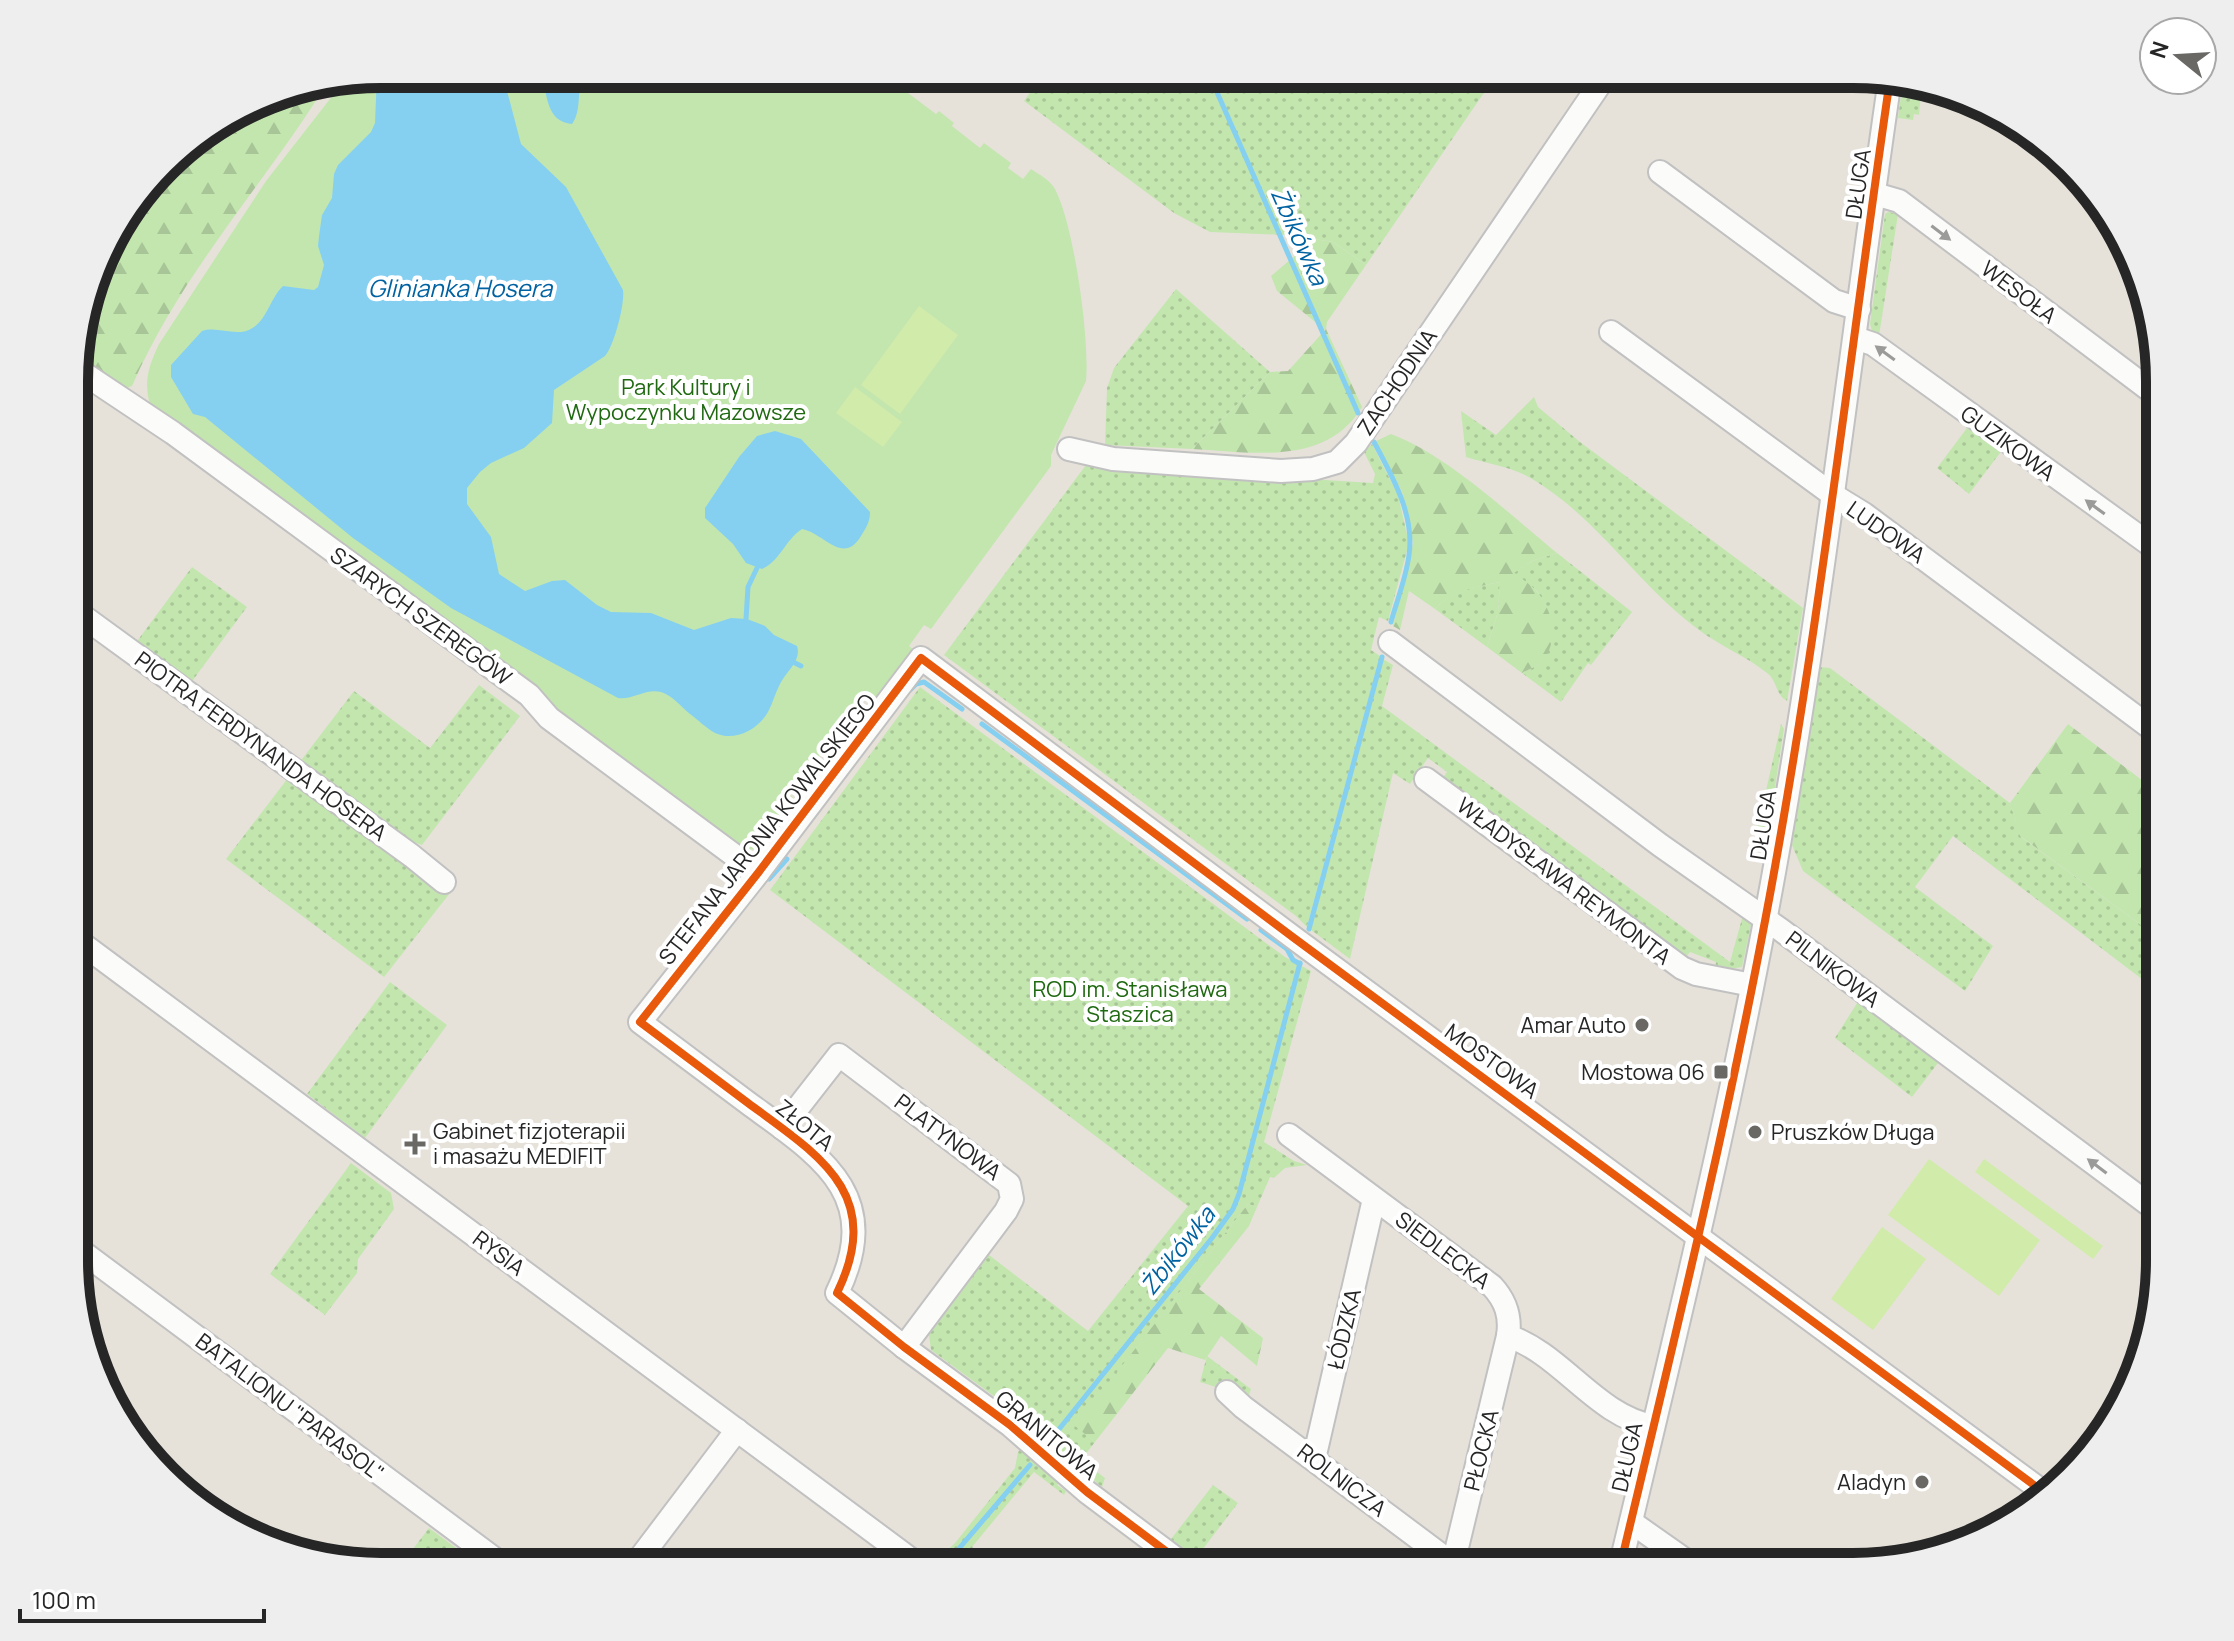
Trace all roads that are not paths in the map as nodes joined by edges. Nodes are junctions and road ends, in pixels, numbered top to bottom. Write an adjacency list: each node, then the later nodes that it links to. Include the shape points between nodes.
1 (1597, 88): 10 (street, ZACHODNIA, via 1356,443 1337,462 1281,471 1113,459)
2 (1888, 91): 4 (street, DŁUGA)
3 (1660, 172): 5 (street, via 1834,301)
4 (1875, 194): 5 (street, DŁUGA); 9 (street, WESOŁA, one-way to 9, via 1899,201)
5 (1859, 309): 7 (street, DŁUGA)
6 (1611, 332): 11 (street, LUDOWA)
7 (1855, 338): 11 (street, DŁUGA); 12 (street, GUZIKOWA, one-way to 7, via 1873,344)
8 (88, 376): 18 (street, SZARYCH SZEREGÓW, via 529,695 549,718)
9 (2146, 387)
10 (1069, 449)
11 (1833, 495): 16 (street, LUDOWA); 20 (street, DŁUGA)
12 (2146, 542)
13 (88, 620): 19 (street, PIOTRA FERDYNANDA HOSERA)
14 (1390, 642): 20 (street, PILNIKOWA)
15 (921, 658): 18 (street, STEFANA JARONIA KOWALSKIEGO); 28 (street, MOSTOWA)
16 (2146, 724)
17 (1426, 779): 22 (street, WŁADYSŁAWA REYMONTA, via 1682,968)
18 (758, 873): 23 (street, STEFANA JARONIA KOWALSKIEGO)
19 (444, 882)
20 (1765, 921): 22 (street, DŁUGA); 27 (street, PILNIKOWA, one-way to 20)
21 (88, 948): 35 (street, RYSIA)
22 (1752, 985): 28 (street, DŁUGA)
23 (640, 1022): 24 (street, ZŁOTA)
24 (782, 1128): 30 (street, ZŁOTA, via 826,1163 847,1197 854,1248 837,1293); 32 (street, PLATYNOWA, via 839,1055 1009,1184 1012,1199 1006,1211)
25 (1289, 1135): 26 (street, SIEDLECKA)
26 (1374, 1199): 31 (street, SIEDLECKA, via 1492,1286 1507,1308); 36 (street, ŁÓDZKA)
27 (2146, 1202)
28 (1697, 1234): 34 (street, DŁUGA); 37 (street, MOSTOWA)
29 (88, 1256): 39 (street, BATALIONU "PARASOL")
30 (847, 1302): 32 (street, GRANITOWA)
31 (1508, 1336): 34 (street, via 1528,1344 1624,1416); 44 (street, PŁOCKA)
32 (904, 1347): 42 (street, GRANITOWA)
33 (1227, 1392): 36 (street, ROLNICZA)
34 (1653, 1426): 38 (street, DŁUGA)
35 (737, 1430): 40 (street); 41 (street, RYSIA)
36 (1314, 1459): 43 (street, ROLNICZA)
37 (2037, 1487)
38 (1631, 1522): 45 (street, DŁUGA); 46 (street)
39 (487, 1553)
40 (644, 1553)
41 (902, 1553)
42 (1168, 1553)
43 (1439, 1553)
44 (1458, 1553)
45 (1623, 1553)
46 (1675, 1553)

